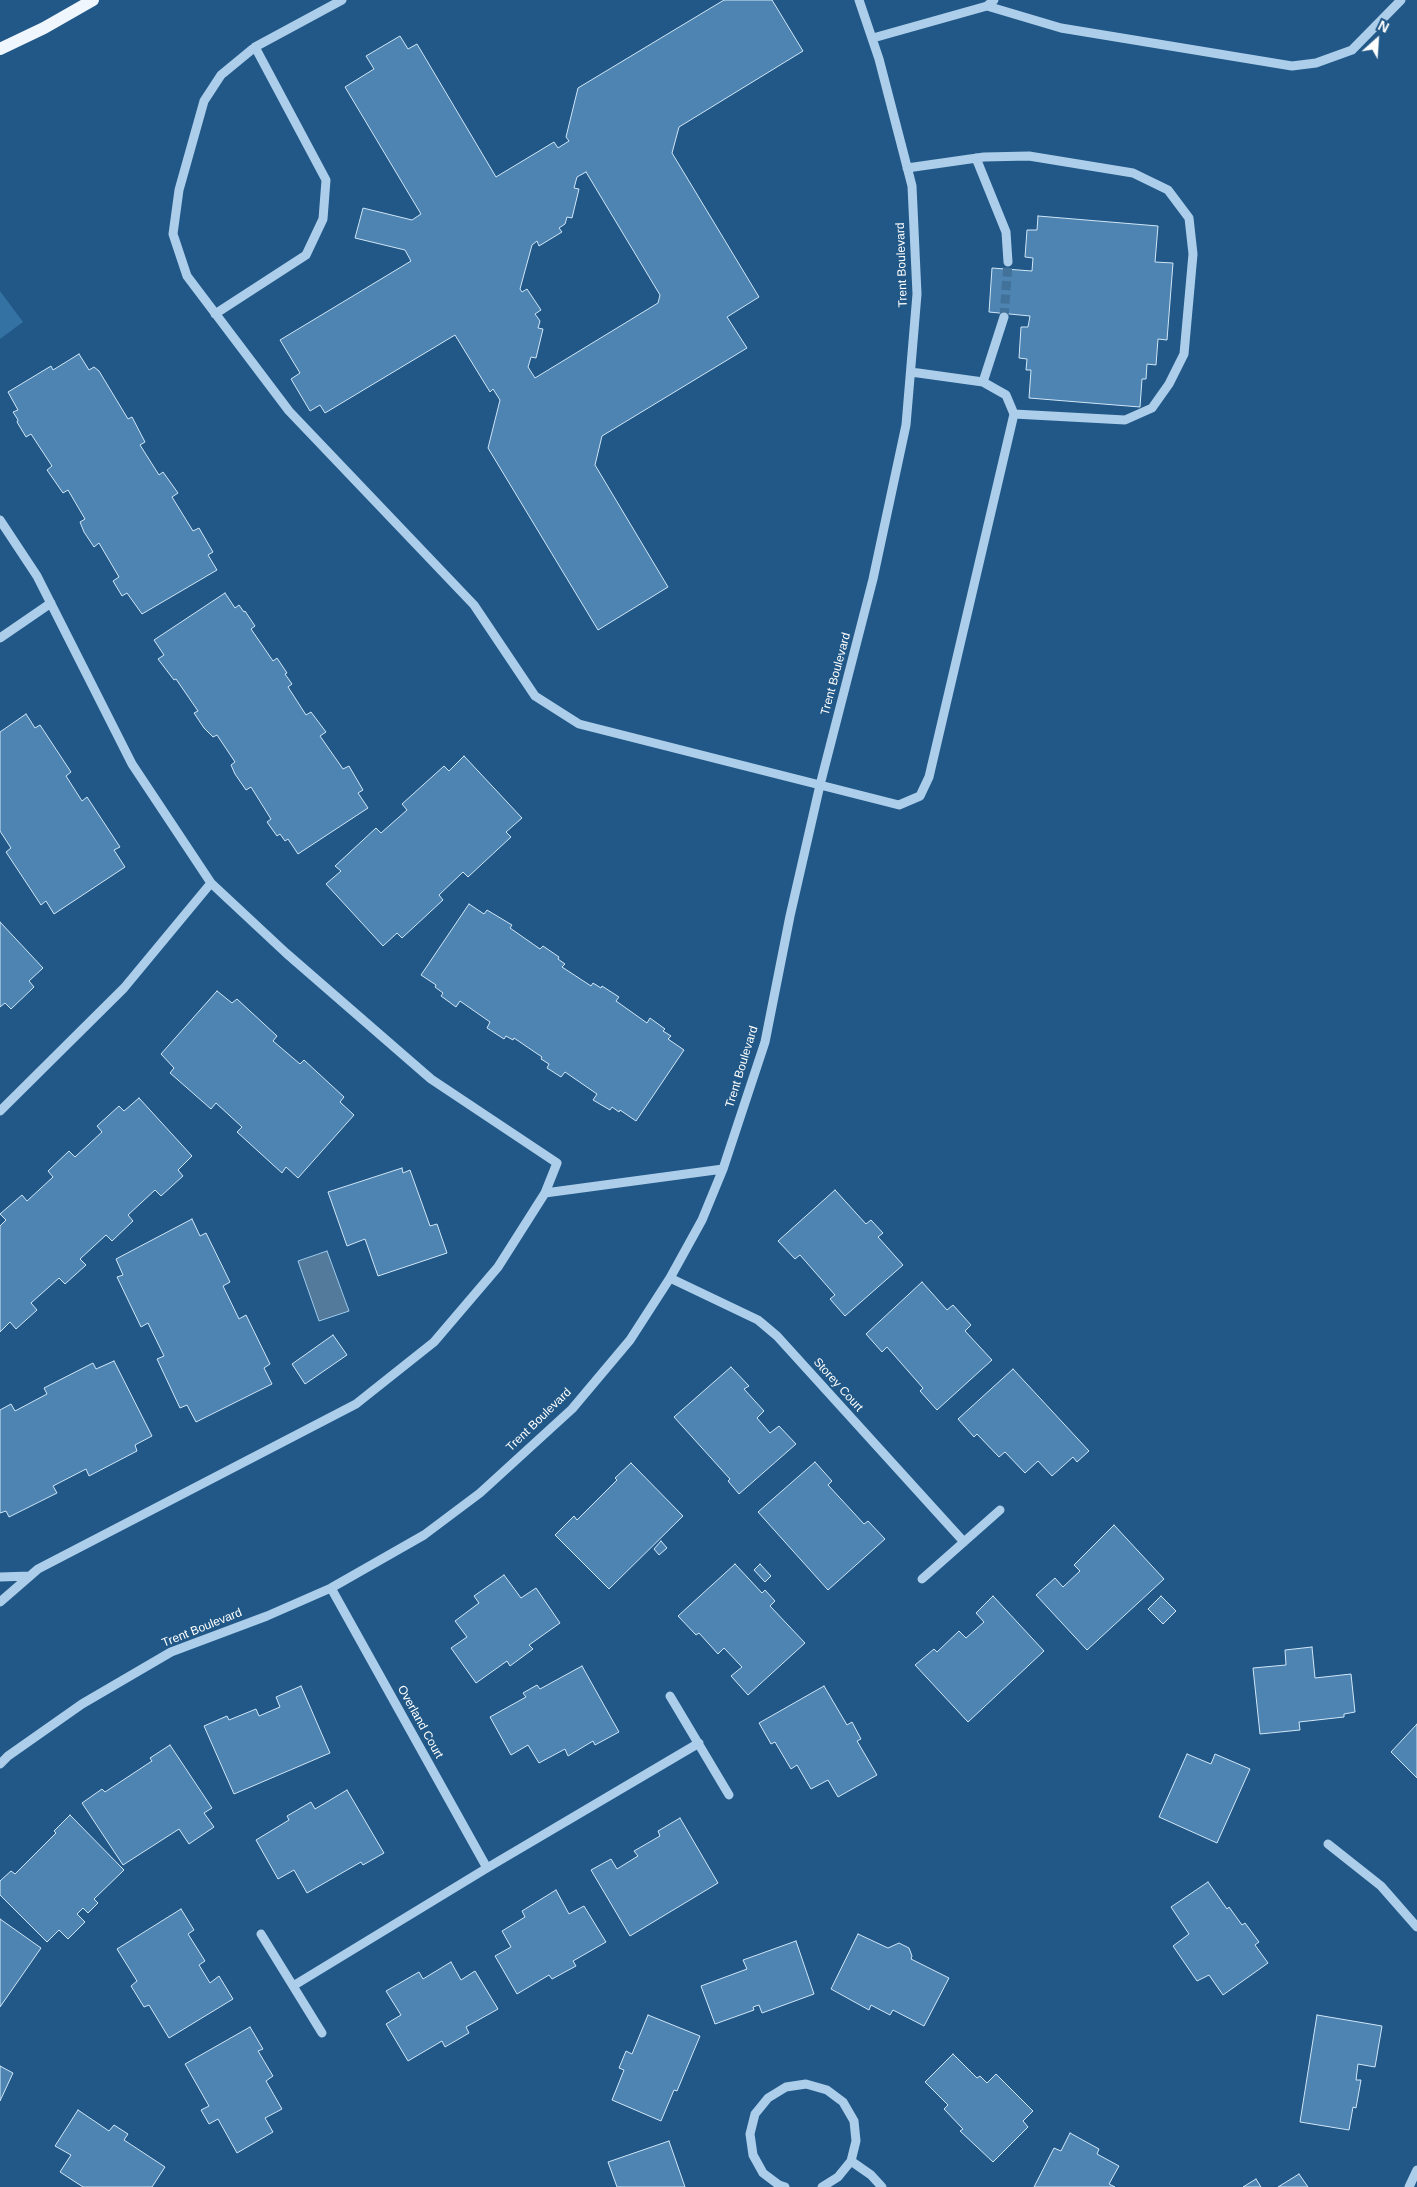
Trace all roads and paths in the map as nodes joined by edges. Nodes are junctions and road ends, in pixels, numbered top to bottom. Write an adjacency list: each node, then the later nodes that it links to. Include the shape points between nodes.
1 (93, 0): 8 (main road)
2 (342, 0): 7 (street)
3 (859, 0): 6 (street, Trent Boulevard)
4 (1401, 0): 5 (street, via 1352,50 1292,66 1061,28)
5 (990, 3): 6 (street)
6 (873, 38): 10 (street, Trent Boulevard)
7 (255, 47): 12 (street, via 221,75 204,100 179,190 173,234 187,276); 12 (street, via 326,180 323,219 306,255)
8 (0, 49)
9 (976, 158): 10 (street); 11 (street, via 1006,232); 16 (street, via 1029,156 1133,173 1168,190 1189,218 1193,254 1184,354 1152,408 1125,420)
10 (907, 168): 14 (street, Trent Boulevard, via 912,186 917,294)
11 (1008, 262)
12 (215, 314): 20 (street, via 289,411 474,605 535,696 579,724)
13 (1004, 317): 15 (street)
14 (911, 372): 15 (street); 20 (street, Trent Boulevard, via 906,426 874,579)
15 (983, 382): 16 (street, via 1006,395)
16 (1014, 414): 20 (street, via 929,777 920,796 899,805)
17 (0, 520): 18 (street, via 37,576)
18 (50, 603): 19 (street); 21 (street, via 132,764)
19 (0, 638)
20 (820, 785): 23 (street, Trent Boulevard, via 765,1042)
21 (211, 883): 22 (street, via 124,988); 24 (street, via 431,1079 557,1163)
22 (0, 1111)
23 (723, 1169): 24 (street); 25 (street, Trent Boulevard, via 702,1220)
24 (545, 1193): 28 (street, via 498,1267 434,1342 356,1404 38,1568)
25 (670, 1278): 27 (street, Storey Court, via 758,1320 777,1336); 31 (street, Trent Boulevard, via 630,1340 572,1409 480,1493 424,1535)
26 (1000, 1510): 27 (street)
27 (964, 1542): 30 (street)
28 (30, 1576): 29 (street); 32 (street)
29 (0, 1577)
30 (922, 1579)
31 (330, 1588): 35 (street, Trent Boulevard, via 171,1652 82,1704); 38 (street, Overland Court)
32 (0, 1602)
33 (670, 1696): 34 (street)
34 (699, 1744): 36 (street); 38 (street)
35 (0, 1764)
36 (729, 1795)
37 (1328, 1844): 39 (street, via 1381,1886)
38 (487, 1868): 41 (street)
39 (1417, 1926)
40 (260, 1934): 41 (street)
41 (293, 1986): 42 (street)
42 (322, 2033)
43 (851, 2161): 45 (street, via 856,2141 854,2121 843,2102 827,2090 806,2084 786,2087 768,2098 755,2114 750,2134 753,2155 763,2173); 46 (street, via 838,2178); 47 (street)
44 (1417, 2170): 48 (street)
45 (785, 2187)
46 (822, 2187)
47 (882, 2187)
48 (1409, 2187)

